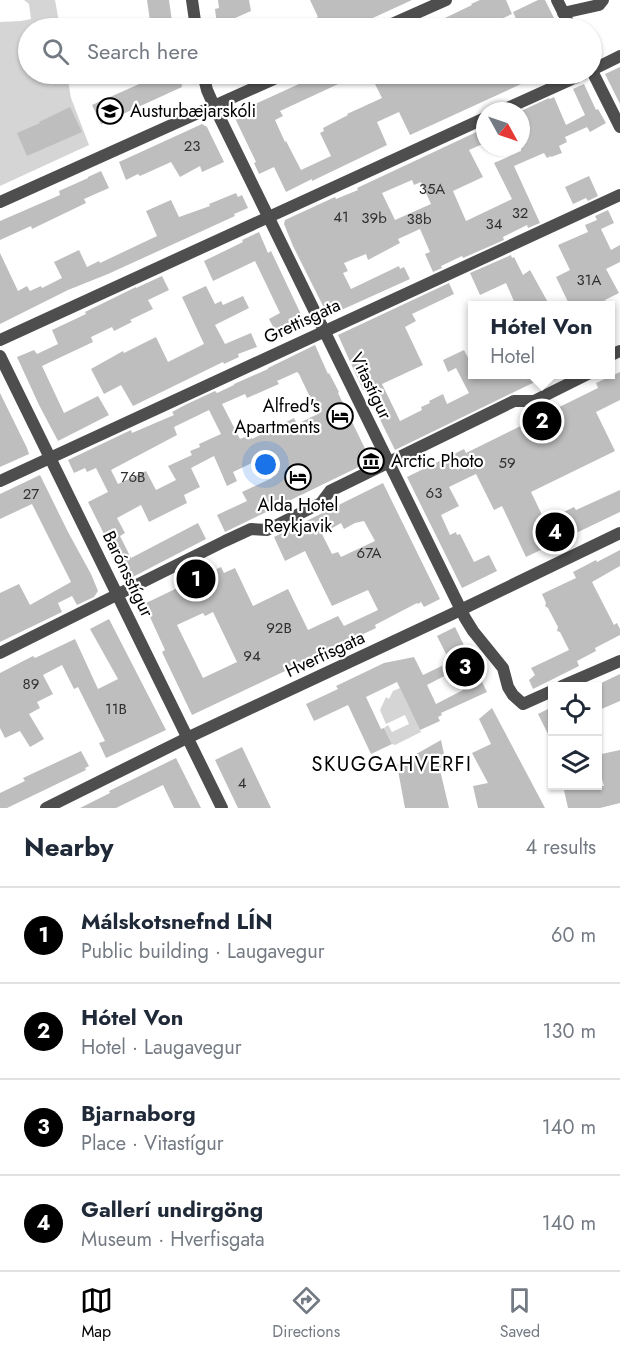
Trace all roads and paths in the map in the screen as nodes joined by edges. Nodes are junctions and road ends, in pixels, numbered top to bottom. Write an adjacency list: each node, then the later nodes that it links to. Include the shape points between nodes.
1 (192, 0): 6 (street)
2 (446, 0): 7 (street)
3 (556, 0): 5 (street)
4 (603, 0): 5 (street, via 599,5)
5 (563, 13): 8 (street)
6 (195, 18)
7 (406, 18)
8 (566, 18)
9 (620, 56): 10 (street)
10 (602, 65)
11 (206, 84): 16 (street, Vitastígur)
12 (263, 84): 16 (street)
13 (561, 84): 15 (street)
14 (598, 84): 18 (street)
15 (521, 102)
16 (214, 106): 20 (street); 21 (street, Vitastígur)
17 (476, 122): 21 (street)
18 (620, 127)
19 (620, 195): 22 (street, Grettisgata)
20 (0, 202)
21 (268, 217): 22 (street, Vitastígur); 23 (street)
22 (324, 331): 26 (street, Grettisgata); 27 (street, Vitastígur)
23 (0, 340)
24 (0, 356): 26 (street, Barónsstígur)
25 (580, 379): 27 (street, via 534,401 514,401)
26 (51, 457): 28 (street, Grettisgata); 30 (street, Barónsstígur)
27 (388, 462): 30 (street, via 330,491 321,503 267,530 251,529); 31 (street, Vitastígur)
28 (0, 481)
29 (620, 533): 31 (street, Hverfisgata)
30 (118, 594): 32 (street); 36 (street, Barónsstígur)
31 (460, 610): 35 (street, Vitastígur, via 503,668 513,695 523,704); 36 (street, Hverfisgata)
32 (0, 653)
33 (620, 661): 34 (street)
34 (573, 682)
35 (548, 693)
36 (187, 738): 37 (street, Hverfisgata); 38 (street, Barónsstígur)
37 (46, 808)
38 (222, 808)

